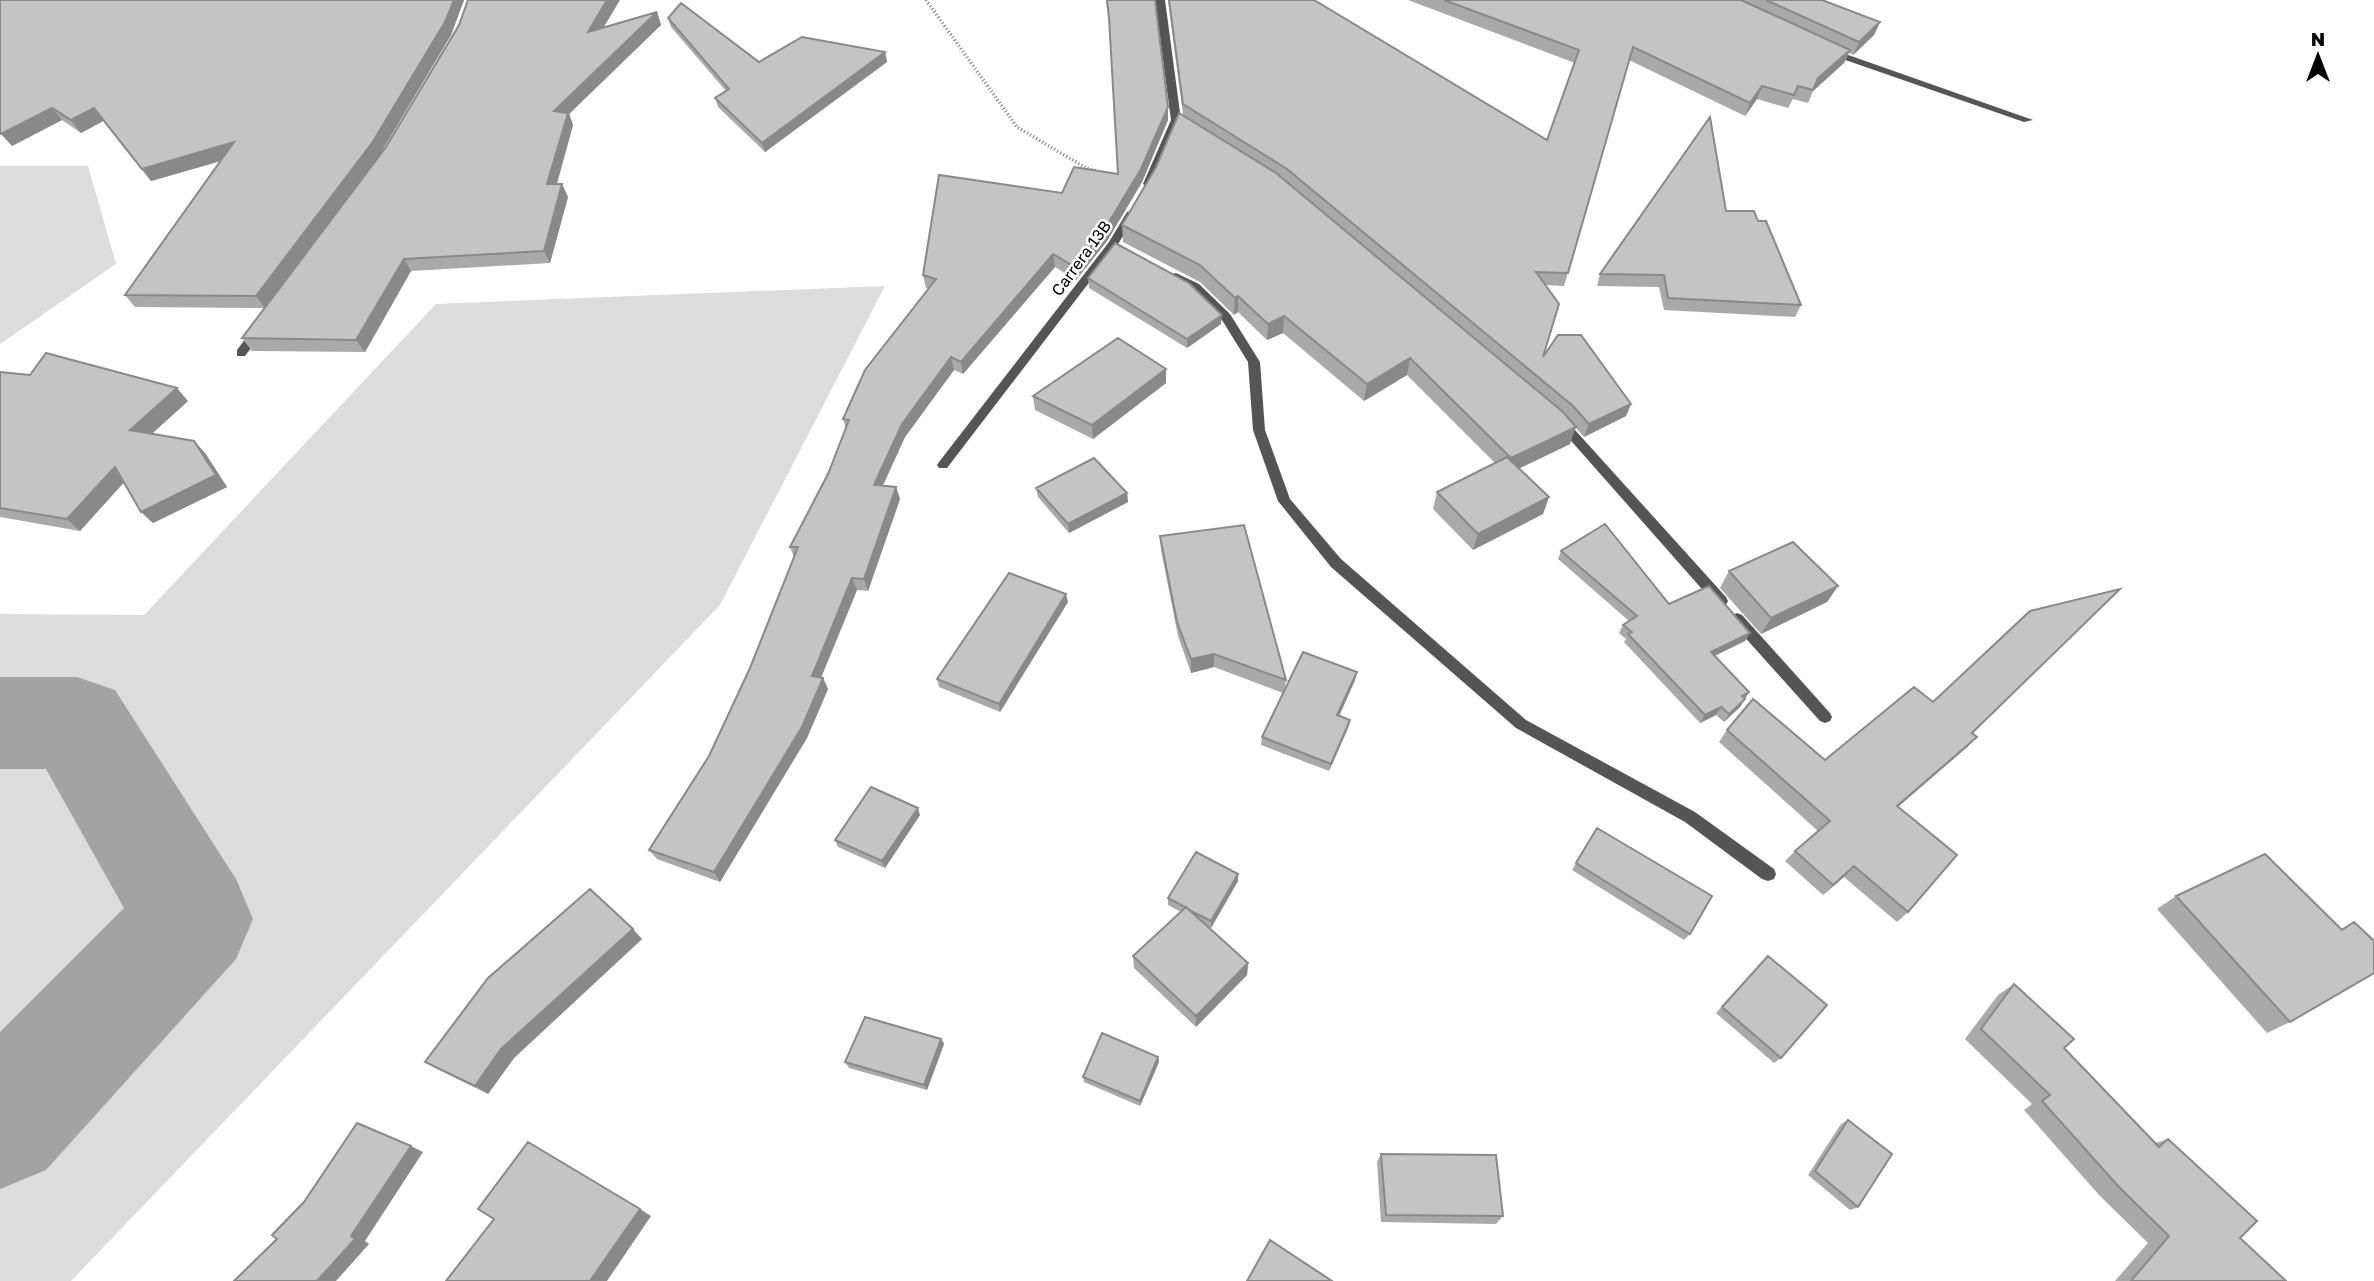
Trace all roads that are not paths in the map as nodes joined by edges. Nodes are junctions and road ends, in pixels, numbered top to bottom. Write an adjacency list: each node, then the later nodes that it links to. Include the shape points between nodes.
1 (1160, 0): 4 (street, via 1182,124)
2 (1818, 46): 3 (street)
3 (2028, 120)
4 (1142, 195)
5 (1135, 207): 10 (street, Carrera 13B, via 1119,247)
6 (1160, 268): 12 (street, via 1195,287 1226,317 1254,362 1259,430 1284,501 1336,563 1521,724 1690,817)
7 (265, 320): 8 (street)
8 (241, 353)
9 (1553, 415): 11 (street)
10 (943, 465)
11 (1825, 717)
12 (1768, 874)

